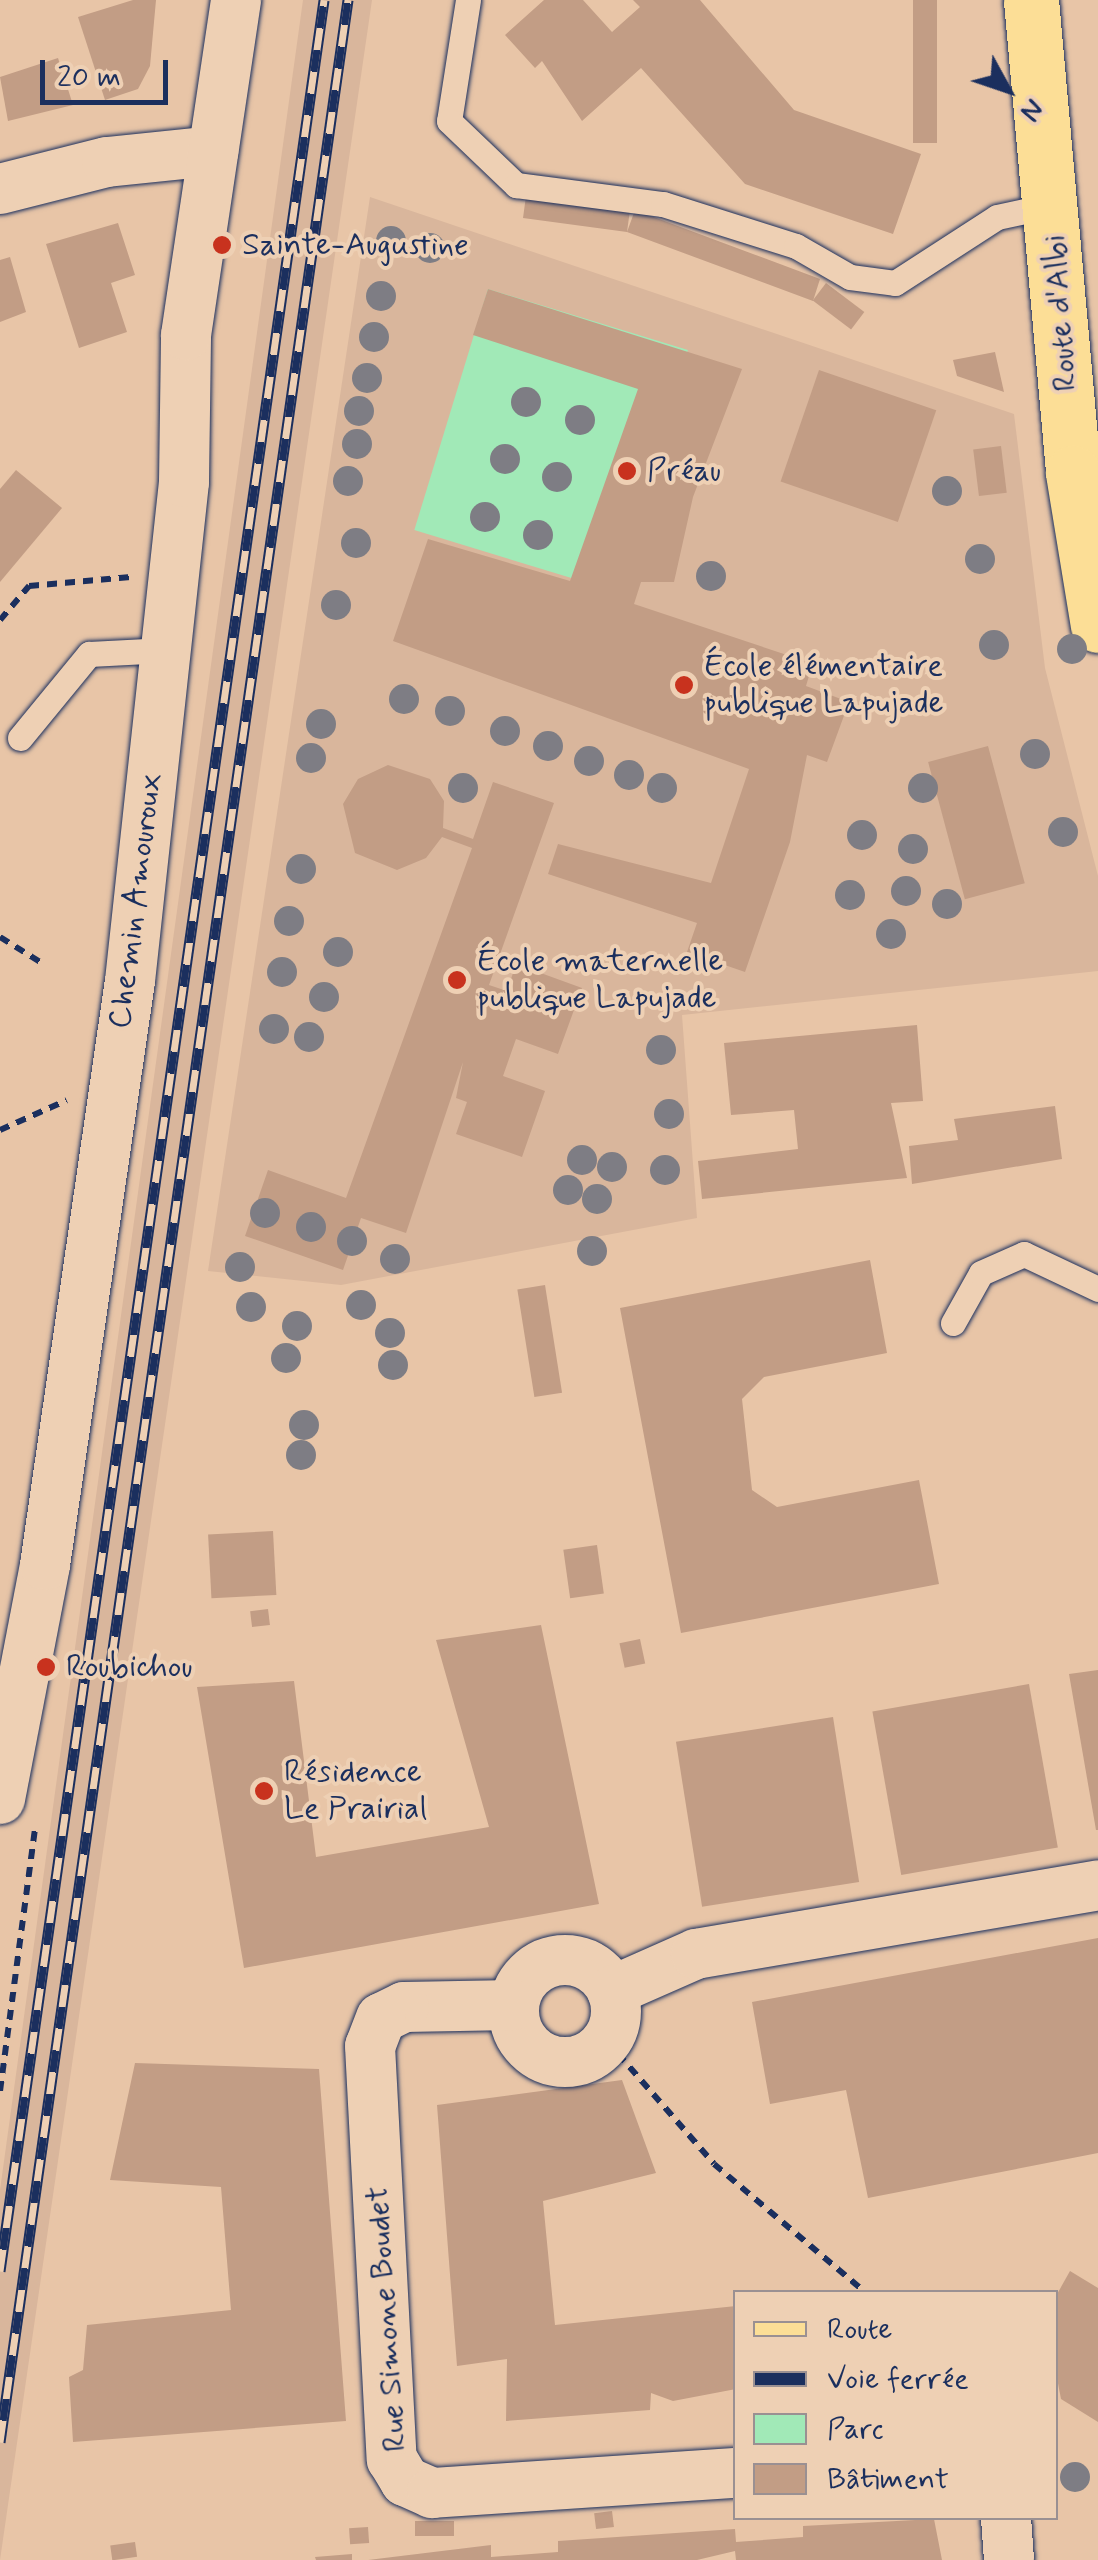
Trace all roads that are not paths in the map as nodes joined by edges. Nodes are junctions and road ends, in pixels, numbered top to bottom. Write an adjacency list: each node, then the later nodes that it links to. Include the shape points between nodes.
1 (236, 0): 4 (street, Chemin Amouroux)
2 (468, 0): 6 (lane, via 449,121 516,185 663,204 796,246 850,276 894,282 997,216)
3 (1031, 0): 6 (main road, Route d'Albi)
4 (212, 151): 5 (street, via 107,162); 9 (street, Chemin Amouroux, via 186,335)
5 (0, 190)
6 (1053, 204): 7 (main road, Route d'Albi)
7 (1086, 470): 8 (main road, Route d'Albi)
8 (1098, 624)
9 (166, 650): 10 (lane, via 90,654); 13 (street, Chemin Amouroux, via 130,980 45,1566)
10 (20, 738)
11 (1098, 1289): 12 (lane, via 1024,1254 981,1273)
12 (953, 1323)
13 (12, 1650): 14 (street, Chemin Amouroux)
14 (0, 1799)
15 (1098, 1885): 16 (street, via 696,1954)
16 (612, 1991): 17 (street, via 590,1966 558,1960 529,1975); 17 (street, via 606,2040 580,2060 546,2059 521,2037)
17 (514, 2004): 18 (street, Rue Simone Boudet, via 404,2007 382,2018 370,2046 392,2459 405,2482 432,2494)
18 (733, 2472)
19 (1006, 2520): 20 (street)
20 (1009, 2560)

